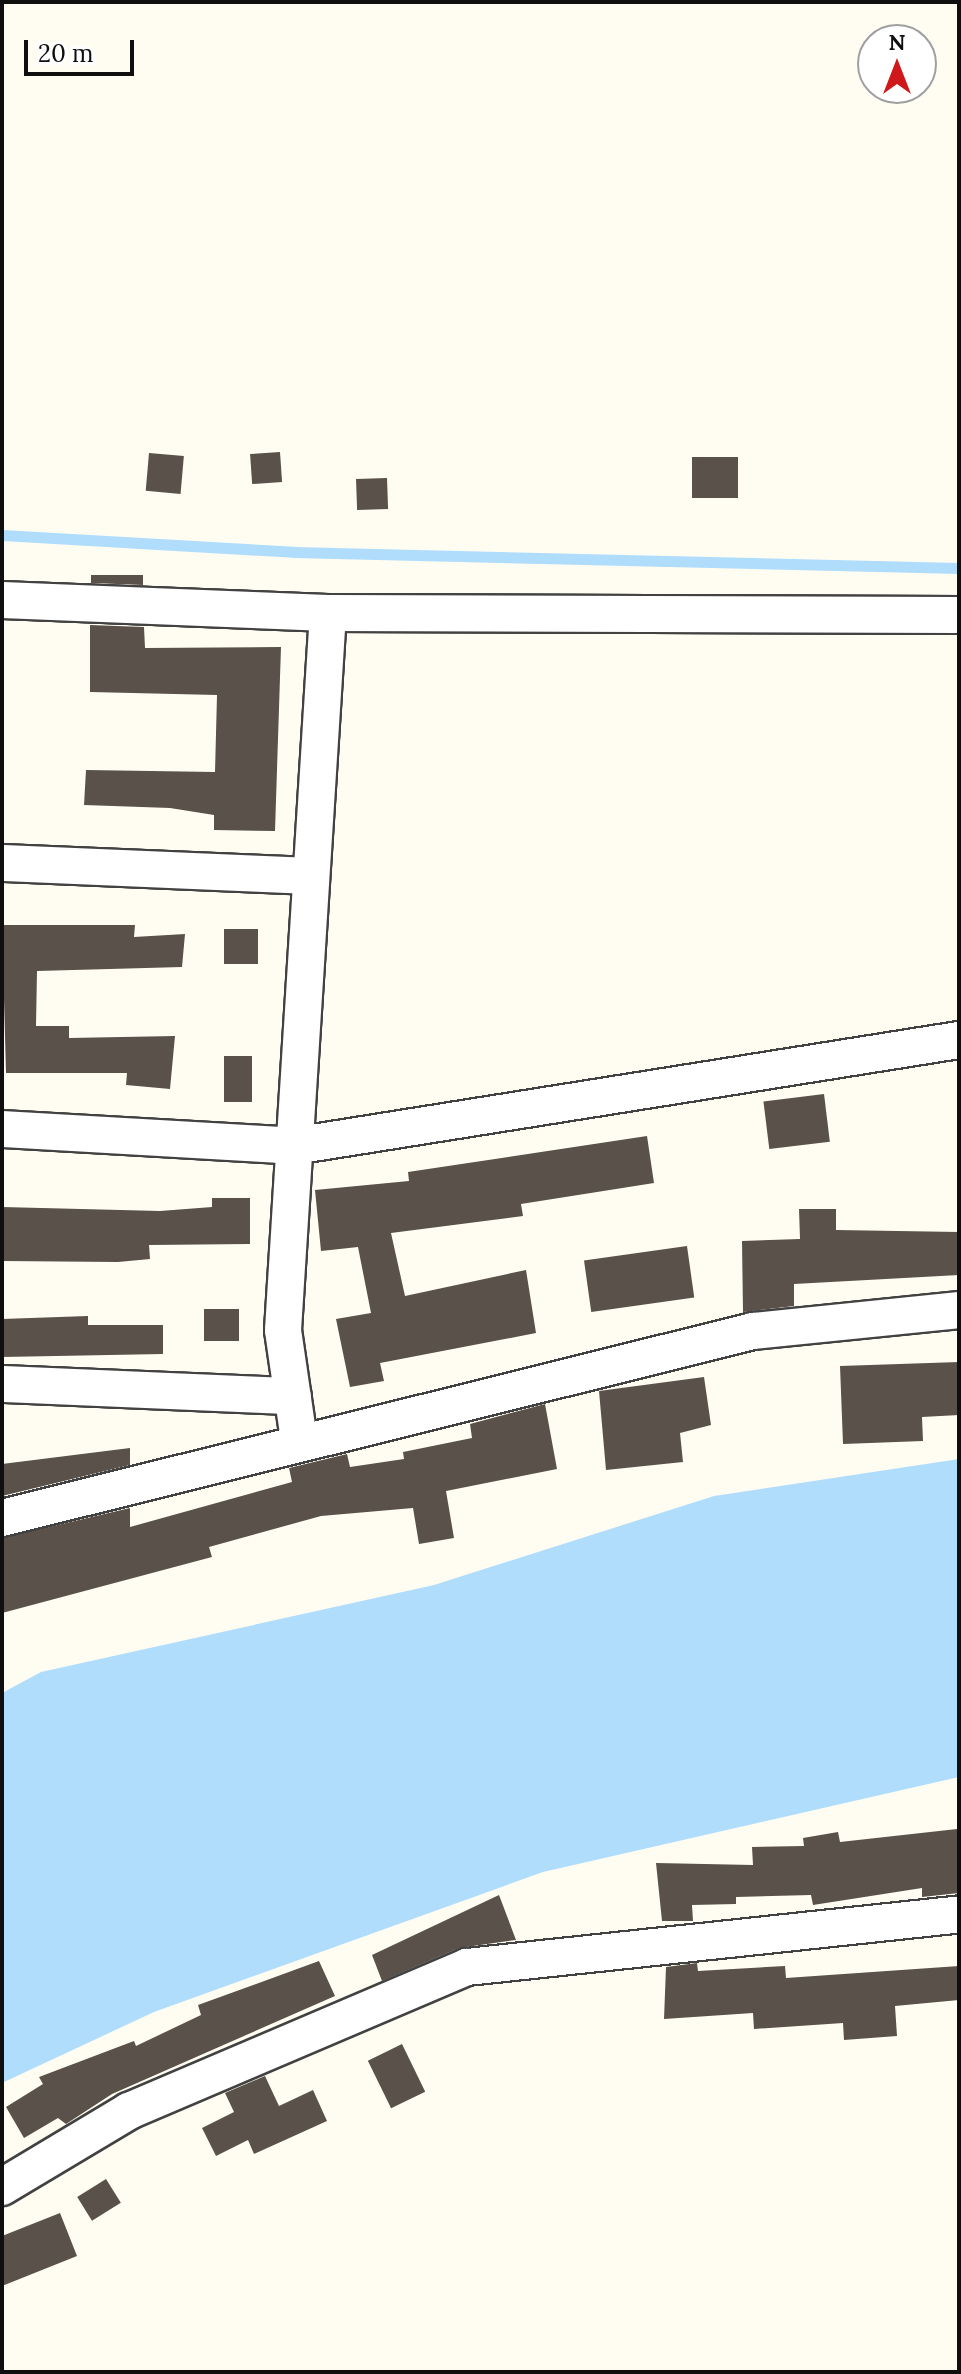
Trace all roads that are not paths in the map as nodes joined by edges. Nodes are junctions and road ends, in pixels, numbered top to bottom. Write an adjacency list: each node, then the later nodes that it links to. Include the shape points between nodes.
1 (2, 600): 2 (street)
2 (328, 613): 3 (street); 5 (street)
3 (959, 615)
4 (2, 863): 5 (street)
5 (311, 876): 8 (street)
6 (959, 1040): 8 (street)
7 (2, 1129): 8 (street)
8 (294, 1146): 11 (street, via 283,1330)
9 (959, 1310): 12 (street, via 753,1331)
10 (2, 1384): 11 (street)
11 (293, 1396): 12 (street)
12 (299, 1440): 13 (street)
13 (2, 1518)
14 (959, 1914): 15 (street, via 467,1967 129,2111)
15 (2, 2187)

